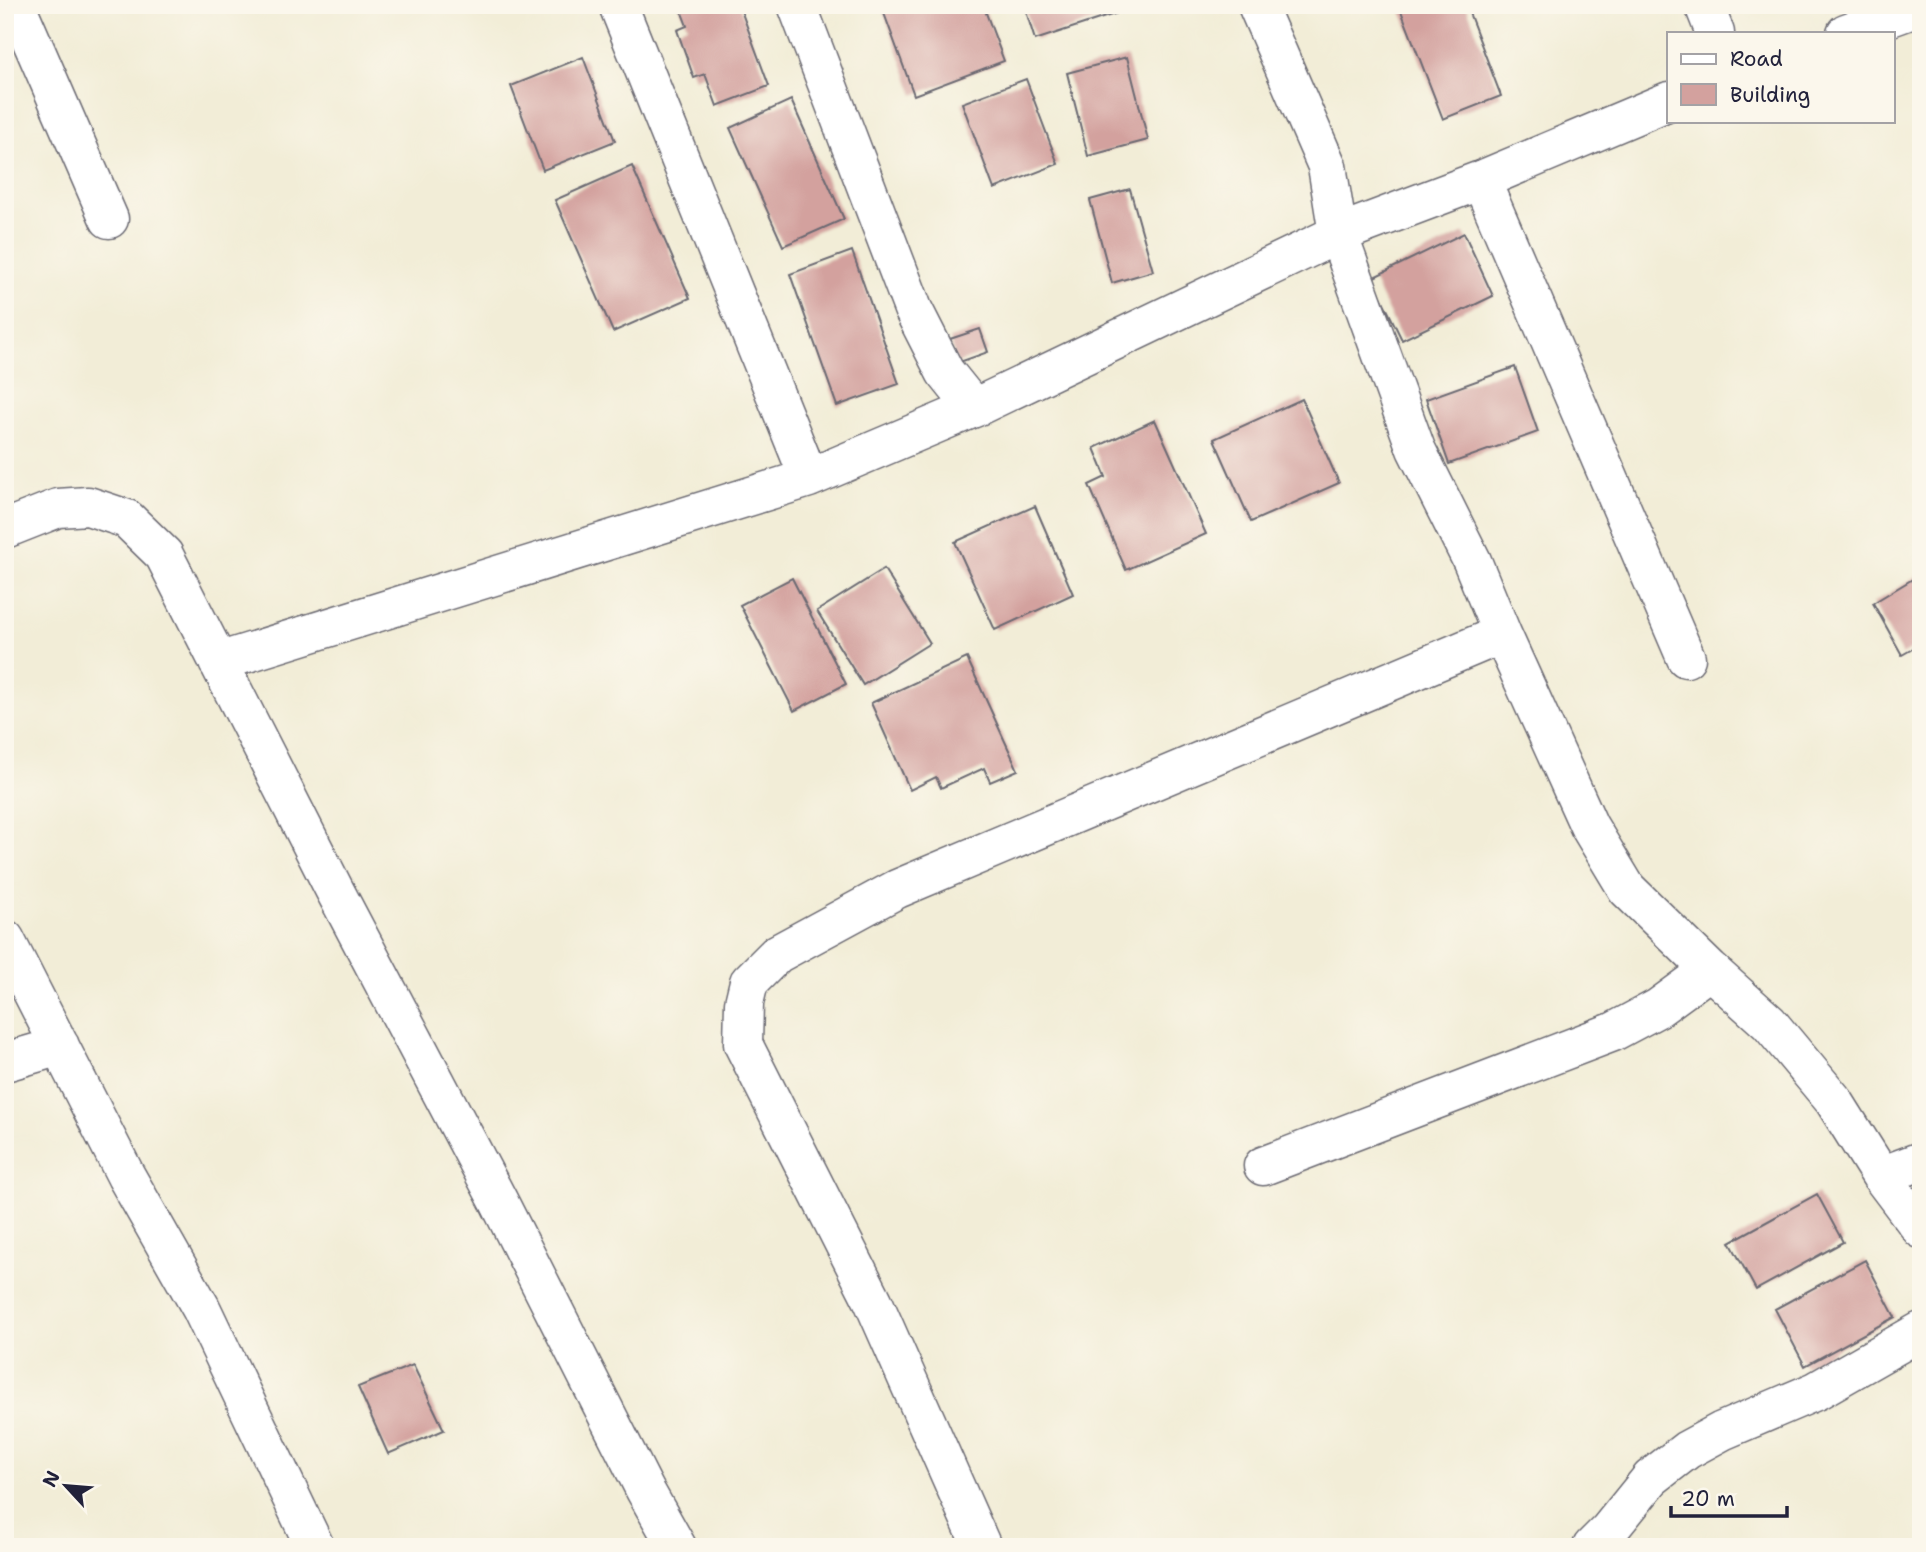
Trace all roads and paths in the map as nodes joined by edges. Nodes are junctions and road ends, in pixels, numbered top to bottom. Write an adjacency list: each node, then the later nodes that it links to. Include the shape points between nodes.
1 (16, 5): 11 (street)
2 (618, 5): 14 (street)
3 (797, 5): 13 (street, via 913,309 945,372)
4 (1257, 5): 12 (street, via 1327,166)
5 (1704, 5): 7 (street)
6 (1921, 6): 8 (street)
7 (1715, 32)
8 (1849, 32)
9 (1667, 102): 10 (street)
10 (1481, 180): 12 (street); 17 (street)
11 (109, 219)
12 (1338, 234): 13 (street); 16 (street, via 1416,449 1472,561)
13 (974, 408): 14 (street)
14 (809, 478): 18 (street)
15 (5, 528): 18 (street, via 68,507 88,506 127,519 164,555)
16 (1502, 634): 20 (street, via 1589,826 1627,889); 30 (street, via 897,889 777,954 749,982 743,1044 873,1300)
17 (1686, 658)
18 (218, 662): 29 (street)
19 (5, 939): 21 (street)
20 (1710, 971): 24 (street, via 1658,1008 1613,1032); 25 (street, via 1769,1023 1834,1101)
21 (60, 1046): 22 (street); 28 (street, via 125,1176 201,1308)
22 (5, 1062)
23 (1921, 1161): 25 (street)
24 (1263, 1166)
25 (1881, 1177): 26 (street)
26 (1921, 1229)
27 (1921, 1331): 31 (street, via 1816,1391 1686,1450 1651,1478)
28 (315, 1547)
29 (677, 1547)
30 (982, 1547)
31 (1592, 1547)

